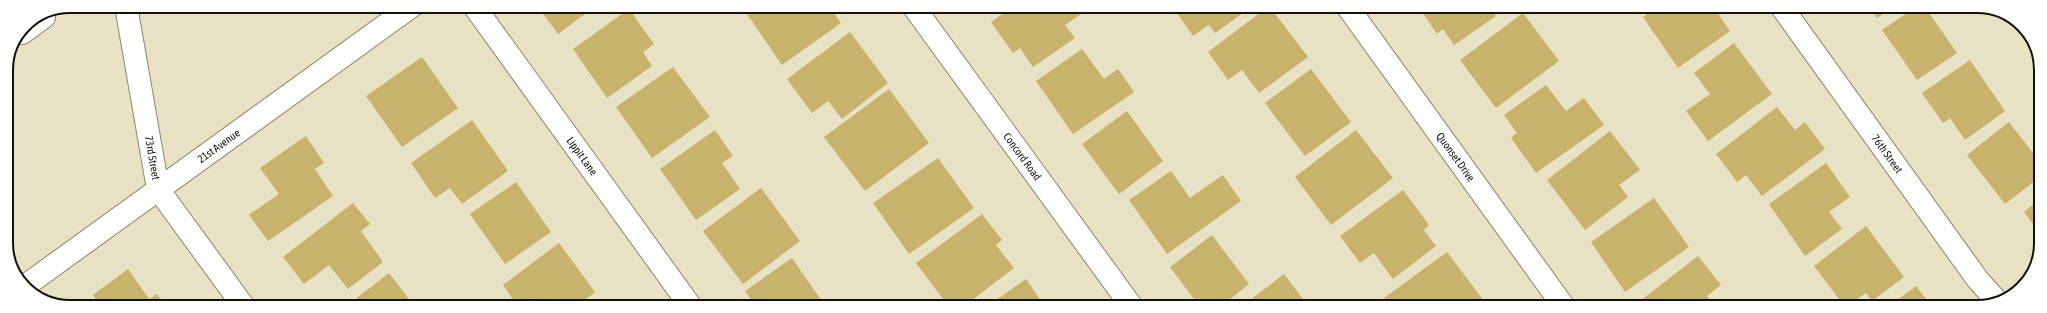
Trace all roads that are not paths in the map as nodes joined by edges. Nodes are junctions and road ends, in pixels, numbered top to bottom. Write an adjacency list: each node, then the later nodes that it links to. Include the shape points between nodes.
1 (127, 13): 7 (street, 73rd Street)
2 (402, 13): 7 (street, 21st Avenue)
3 (479, 13): 11 (street, Lippit Lane)
4 (918, 13): 12 (street, Concord Road)
5 (1352, 13): 13 (street, Quonset Drive)
6 (1787, 13): 9 (street, 76th Street, via 1978,280)
7 (158, 189): 8 (street, 21st Avenue); 10 (street, 73rd Street)
8 (30, 283)
9 (1994, 297)
10 (240, 300)
11 (686, 300)
12 (1127, 300)
13 (1559, 300)

